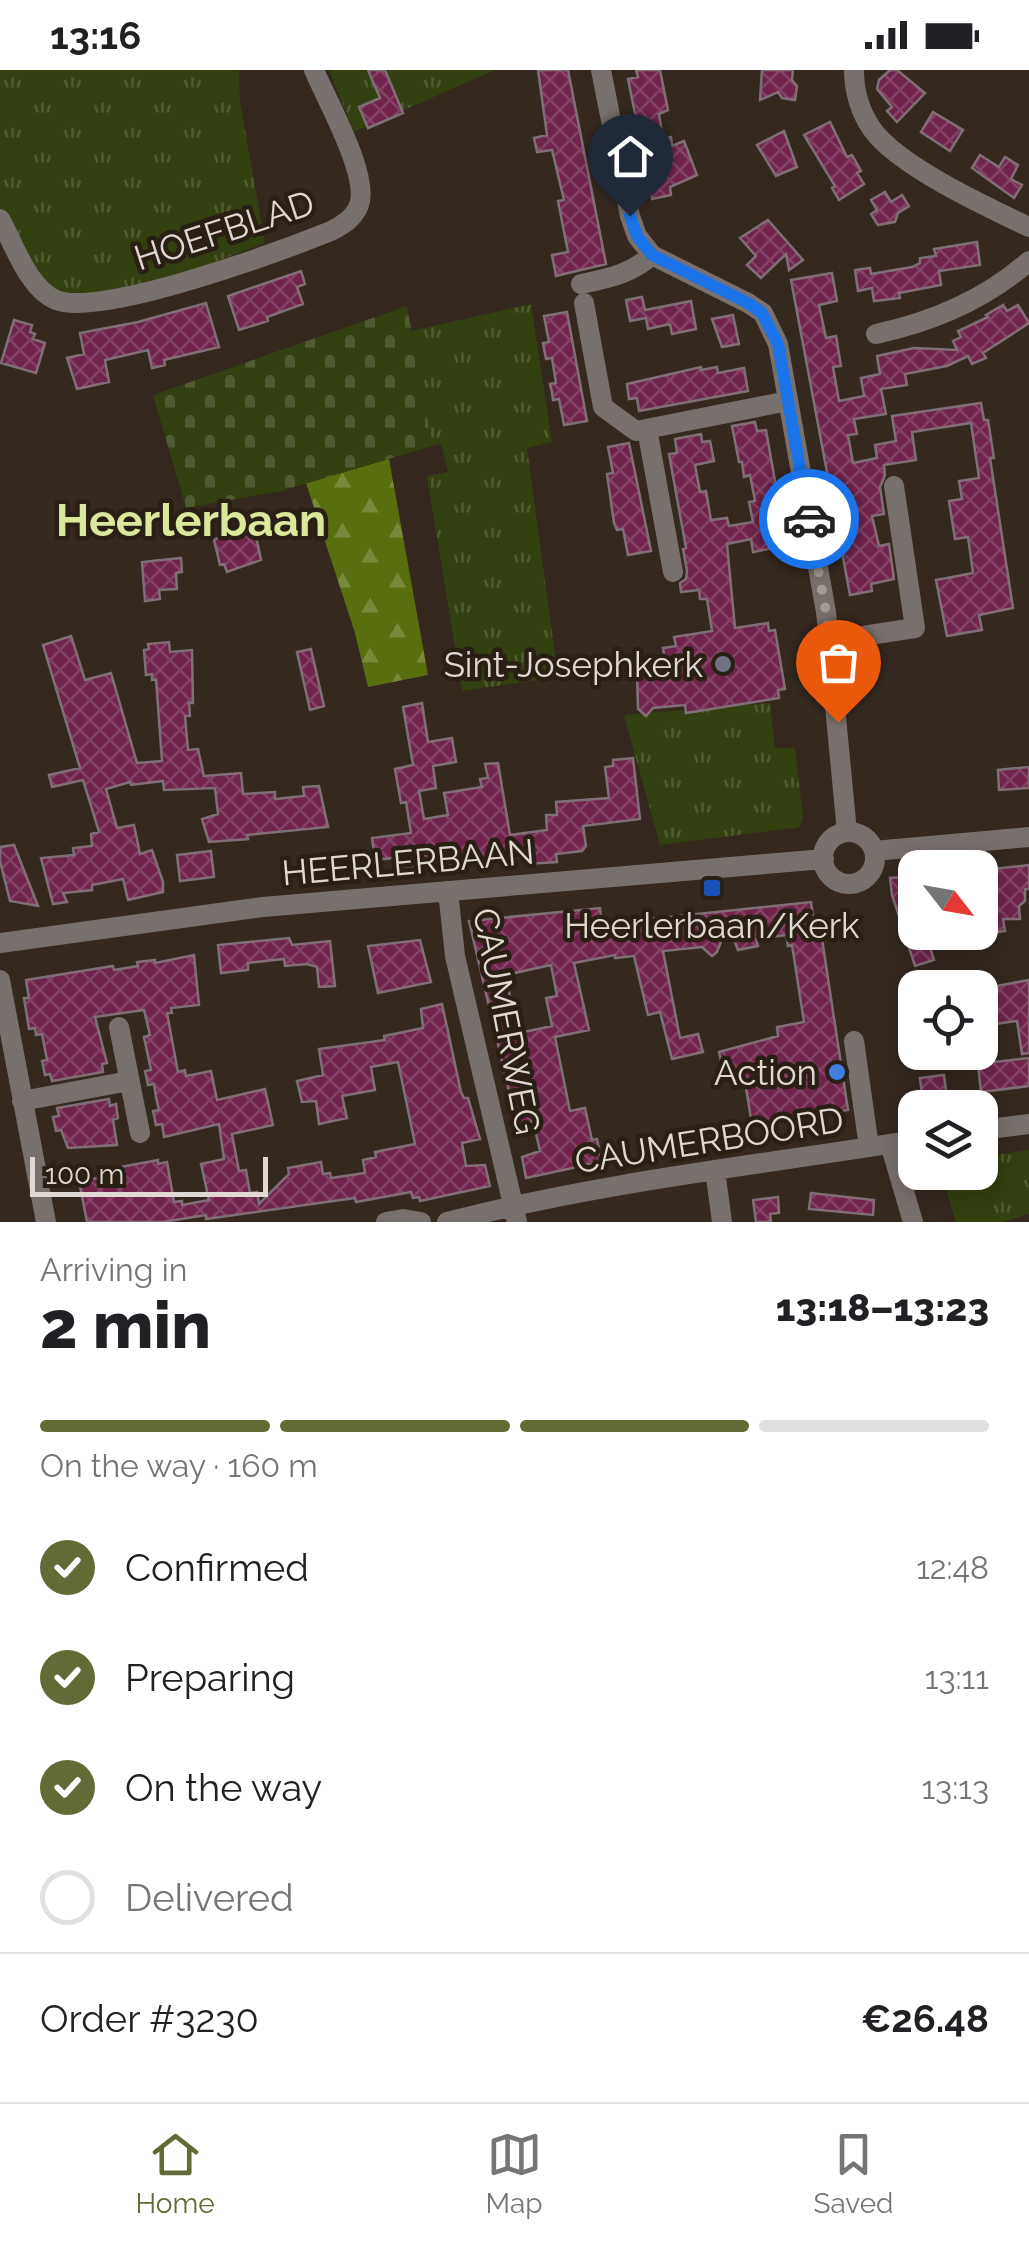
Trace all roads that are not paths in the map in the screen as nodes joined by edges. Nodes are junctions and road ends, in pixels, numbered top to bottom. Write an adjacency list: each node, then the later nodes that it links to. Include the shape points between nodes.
1 (314, 70): 4 (street, HOEFBLAD, via 360,180 358,208 331,231 220,271 87,305 57,300 40,288)
2 (601, 70): 6 (street, via 630,216)
3 (854, 70): 5 (street, via 864,115 885,143)
4 (0, 218)
5 (1029, 227)
6 (652, 255): 9 (street, via 762,313 778,344); 10 (street, via 582,294 604,407 636,431)
7 (1029, 261): 8 (street, via 964,305)
8 (876, 334)
9 (788, 401): 10 (street); 13 (street)
10 (648, 429): 12 (street)
11 (894, 486): 13 (street, via 915,628)
12 (673, 572)
13 (830, 641): 14 (street)
14 (847, 832): 16 (street, via 864,837); 17 (street, via 828,844)
15 (1029, 837): 16 (street)
16 (874, 851): 17 (street, via 869,875 852,884 835,879)
17 (824, 859): 18 (street, HEERLERBAAN)
18 (448, 890): 19 (street, HEERLERBAAN); 31 (street, CAUMERWEG, via 455,956)
19 (0, 942)
20 (0, 980): 24 (street)
21 (119, 1027): 23 (street)
22 (854, 1041): 29 (street)
23 (129, 1081): 24 (street); 27 (street)
24 (22, 1101): 32 (street)
25 (1029, 1124): 26 (street)
26 (998, 1128)
27 (140, 1133)
28 (898, 1143): 29 (street, CAUMERBOORD)
29 (880, 1146): 30 (street, CAUMERBOORD); 37 (street)
30 (715, 1170): 31 (street, CAUMERBOORD); 36 (street)
31 (515, 1214): 35 (street, CAUMERBOORD)
32 (46, 1222)
33 (386, 1222): 34 (street)
34 (421, 1222)
35 (447, 1222)
36 (722, 1222)
37 (913, 1222)

